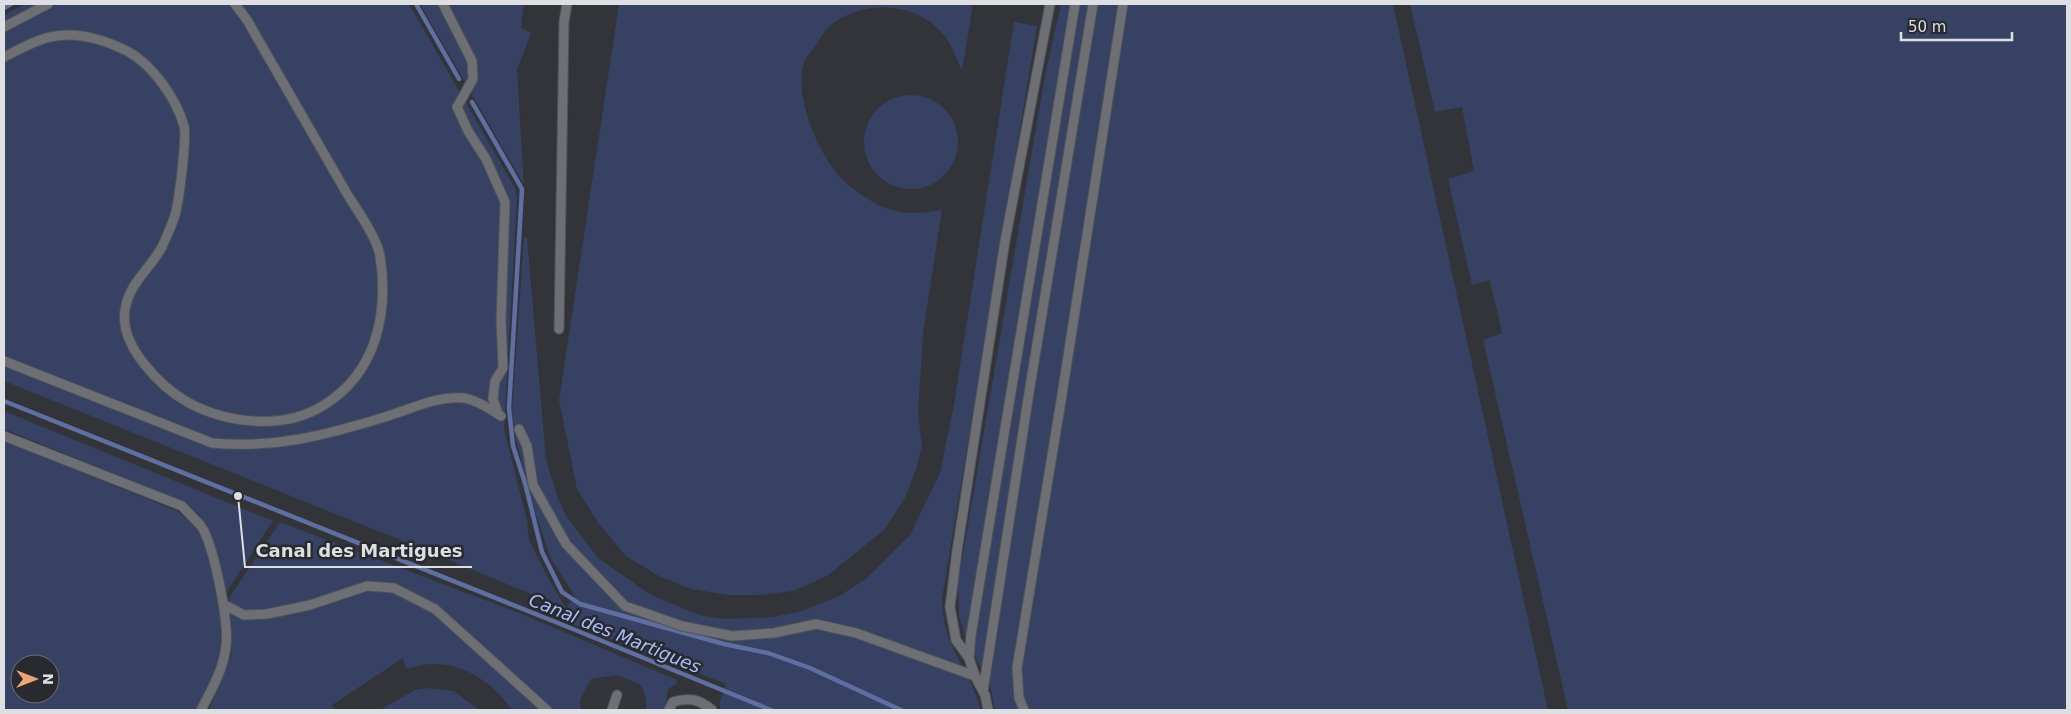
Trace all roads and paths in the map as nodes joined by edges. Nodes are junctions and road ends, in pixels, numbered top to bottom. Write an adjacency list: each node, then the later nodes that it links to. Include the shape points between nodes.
1 (48, 4): 9 (lane)
2 (235, 4): 10 (lane, via 380,254 382,311 376,338 362,371 338,396 312,413 284,420 219,416 189,403 163,386 144,366 129,333 125,311 134,284 160,249 175,215 182,162 185,128 157,76 139,58 108,42 77,36 50,36)
3 (443, 4): 12 (lane, via 472,61 473,79 457,107 505,202 501,321 503,368 496,381 494,399 499,415 465,398 436,400 319,436 283,443 212,443)
4 (568, 4): 11 (lane, via 564,22)
5 (1050, 4): 16 (lane, via 1005,242 950,607 956,640)
6 (1075, 4): 16 (lane)
7 (1093, 4): 18 (lane)
8 (1123, 4): 26 (lane, via 1017,668 1019,698)
9 (4, 27)
10 (4, 57)
11 (559, 329)
12 (4, 361)
13 (519, 428): 17 (lane, via 527,446 533,485 566,544 625,606 682,626 732,636 774,633 816,624 856,633)
14 (4, 436): 15 (lane, via 182,506 202,527 213,557)
15 (223, 604): 20 (lane, via 226,646 213,688); 21 (lane, via 244,615 267,614 310,605 366,586 394,588 435,609)
16 (969, 658): 17 (lane)
17 (975, 676): 18 (lane)
18 (983, 691): 25 (lane)
19 (617, 695): 22 (lane)
20 (201, 710)
21 (547, 710)
22 (612, 710)
23 (668, 710): 24 (lane, via 672,702 686,698 699,701)
24 (712, 710)
25 (988, 710)
26 (1024, 710)

